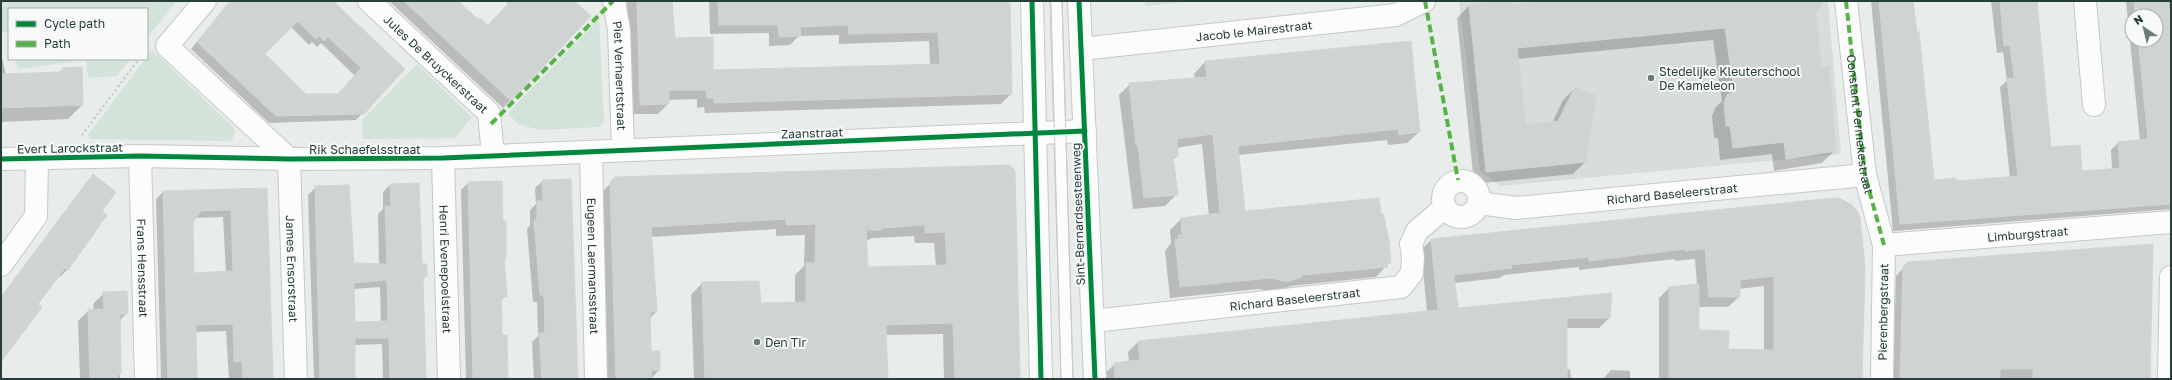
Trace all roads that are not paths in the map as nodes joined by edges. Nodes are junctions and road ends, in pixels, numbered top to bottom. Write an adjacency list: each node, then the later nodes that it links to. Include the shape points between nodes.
1 (205, 1): 22 (street, via 167,46)
2 (369, 1): 18 (street, Jules De Bruyckerstraat, via 489,113)
3 (614, 1): 15 (street, Piet Verhaertstraat, via 619,30)
4 (1032, 1): 14 (street)
5 (1056, 1): 13 (lane)
6 (1079, 1): 10 (street, Sint-Bernardsesteenweg)
7 (1424, 1): 10 (street, Jacob le Mairestraat, via 1396,15)
8 (1846, 1): 23 (street, Constant Permekestraat)
9 (2085, 1): 11 (street)
10 (1082, 49): 12 (street, Sint-Bernardsesteenweg)
11 (2094, 105)
12 (1085, 130): 13 (street, Zaanstraat); 30 (street, Sint-Bernardsesteenweg)
13 (1060, 133): 14 (street, Zaanstraat); 37 (lane)
14 (1035, 134): 15 (street, Zaanstraat); 36 (street)
15 (623, 150): 16 (street, Zaanstraat)
16 (591, 153): 18 (street, Rik Schaefelsstraat); 35 (street, Eugeen Laermansstraat)
17 (140, 156): 19 (street, Evert Larockstraat); 22 (street, Rik Schaefelsstraat); 32 (street, Frans Hensstraat)
18 (493, 156): 20 (street, Rik Schaefelsstraat)
19 (37, 158): 21 (street, Evert Larockstraat); 28 (street, via 36,216)
20 (443, 158): 22 (street, Rik Schaefelsstraat); 34 (street, Henri Evenepoelstraat)
21 (1, 159)
22 (289, 159): 33 (street, James Ensorstraat)
23 (1865, 175): 24 (street, Richard Baseleerstraat, via 1516,208); 27 (street, Constant Permekestraat)
24 (1480, 202): 25 (street, via 1471,213 1460,217); 25 (street, via 1474,186 1458,180 1448,185 1443,192)
25 (1444, 208): 30 (street, Richard Baseleerstraat, via 1418,231 1411,244 1412,272 1401,287)
26 (2171, 222): 27 (street, Limburgstraat)
27 (1884, 244): 39 (street, Pierenbergstraat)
28 (1, 265)
29 (2171, 277): 31 (street)
30 (1093, 320): 38 (street, Sint-Bernardsesteenweg)
31 (2170, 367)
32 (146, 379)
33 (296, 379)
34 (449, 379)
35 (596, 379)
36 (1041, 379)
37 (1067, 379)
38 (1095, 379)
39 (1882, 379)

